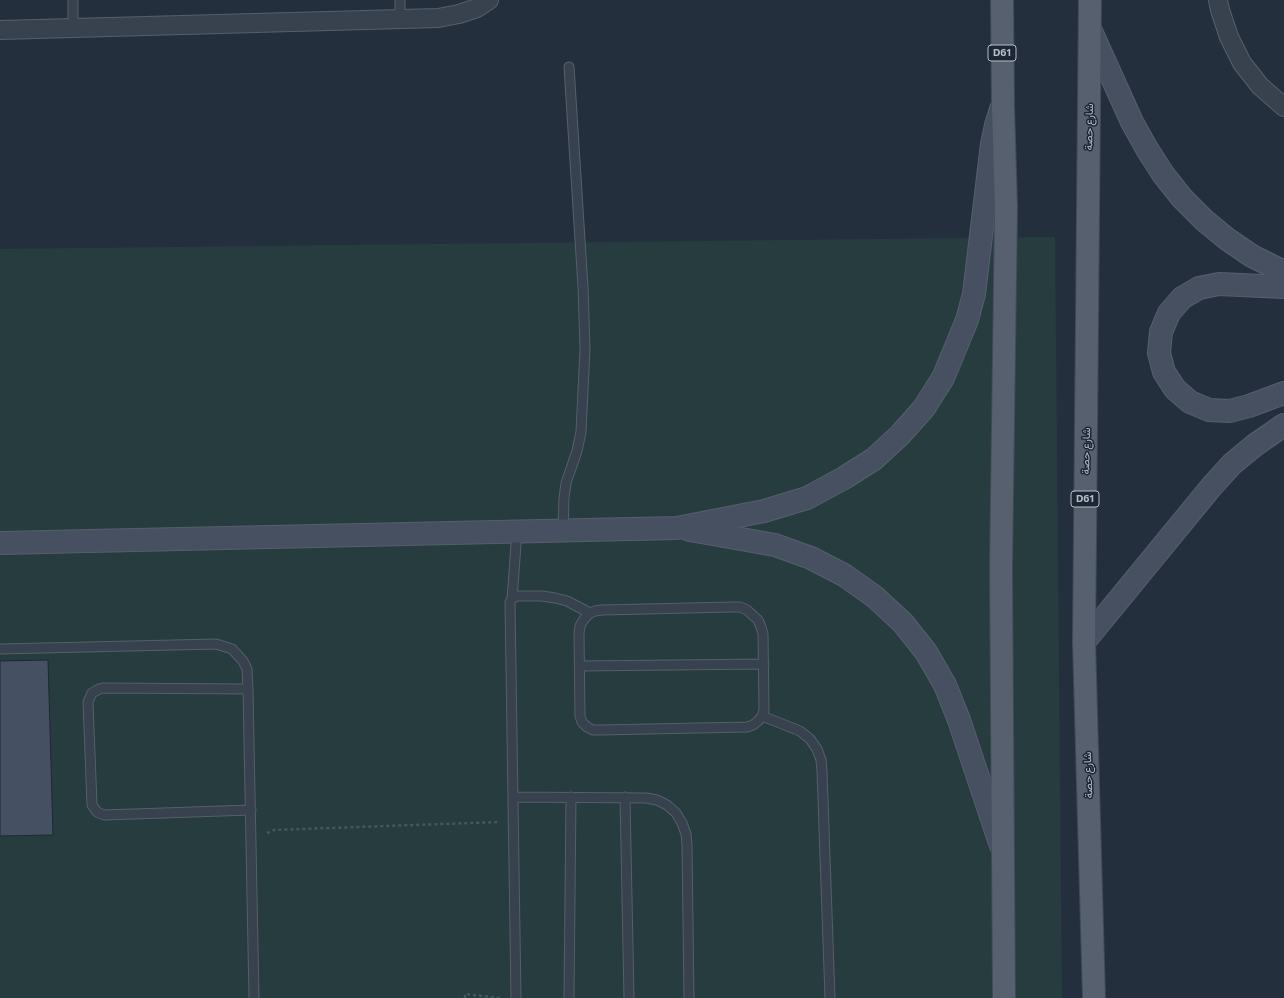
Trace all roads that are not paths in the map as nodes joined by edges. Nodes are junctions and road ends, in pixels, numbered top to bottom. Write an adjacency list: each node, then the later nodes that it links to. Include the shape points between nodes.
1 (73, 0): 8 (lane)
2 (400, 0): 7 (lane)
3 (489, 0): 7 (street, via 477,8 459,14 438,18)
4 (1002, 0): 12 (main road, D61)
5 (1090, 0): 9 (main road, شارع حصة / D61)
6 (1218, 0): 13 (street, via 1228,37 1242,63 1260,86)
7 (400, 19): 8 (street)
8 (73, 28): 10 (street)
9 (1090, 29): 14 (street, via 1132,122 1163,174 1182,198 1227,239 1252,256); 24 (main road, شارع حصة / D61)
10 (0, 30)
11 (569, 67): 19 (lane, via 585,349 581,432 566,483)
12 (1002, 106): 18 (street, via 992,144 974,294 967,320 943,378 924,408 900,435 874,458 807,498 764,511); 34 (main road, D61, via 1006,208 1001,568)
13 (1284, 107)
14 (1284, 272)
15 (1284, 287): 16 (street, via 1219,284 1200,288 1182,298 1168,313 1161,332 1159,352 1164,372 1175,389 1190,402 1209,410 1230,411)
16 (1284, 393)
17 (1284, 425): 24 (street, via 1232,464)
18 (677, 528): 19 (street); 34 (street, via 775,545 811,558 844,575 875,596 903,623 926,652 945,685)
19 (563, 530): 20 (street)
20 (517, 531): 21 (street); 22 (lane)
21 (0, 543)
22 (512, 599): 23 (lane, via 520,596 555,598); 30 (lane, via 509,607)
23 (590, 613): 26 (lane, via 602,610 740,607 753,614 761,627); 27 (lane, via 580,626)
24 (1084, 642): 42 (main road, شارع حصة / D61)
25 (0, 650): 28 (lane, via 216,644 232,649 243,661 247,669)
26 (764, 664): 27 (lane); 29 (lane)
27 (580, 666): 29 (lane, via 580,716 582,722 593,730 747,727)
28 (248, 688): 33 (lane); 33 (lane, via 103,688 92,694 88,702 92,805 97,812 104,815)
29 (762, 716): 40 (lane, via 800,731 810,739 821,760)
30 (513, 797): 31 (lane); 36 (lane)
31 (571, 797): 32 (lane); 37 (lane)
32 (624, 797): 38 (lane); 39 (lane, via 657,800 667,805 676,813 686,834)
33 (251, 810): 35 (lane)
34 (1002, 850): 41 (main road, D61)
35 (254, 998)
36 (516, 998)
37 (569, 998)
38 (629, 998)
39 (689, 998)
40 (830, 998)
41 (1004, 998)
42 (1094, 998)

